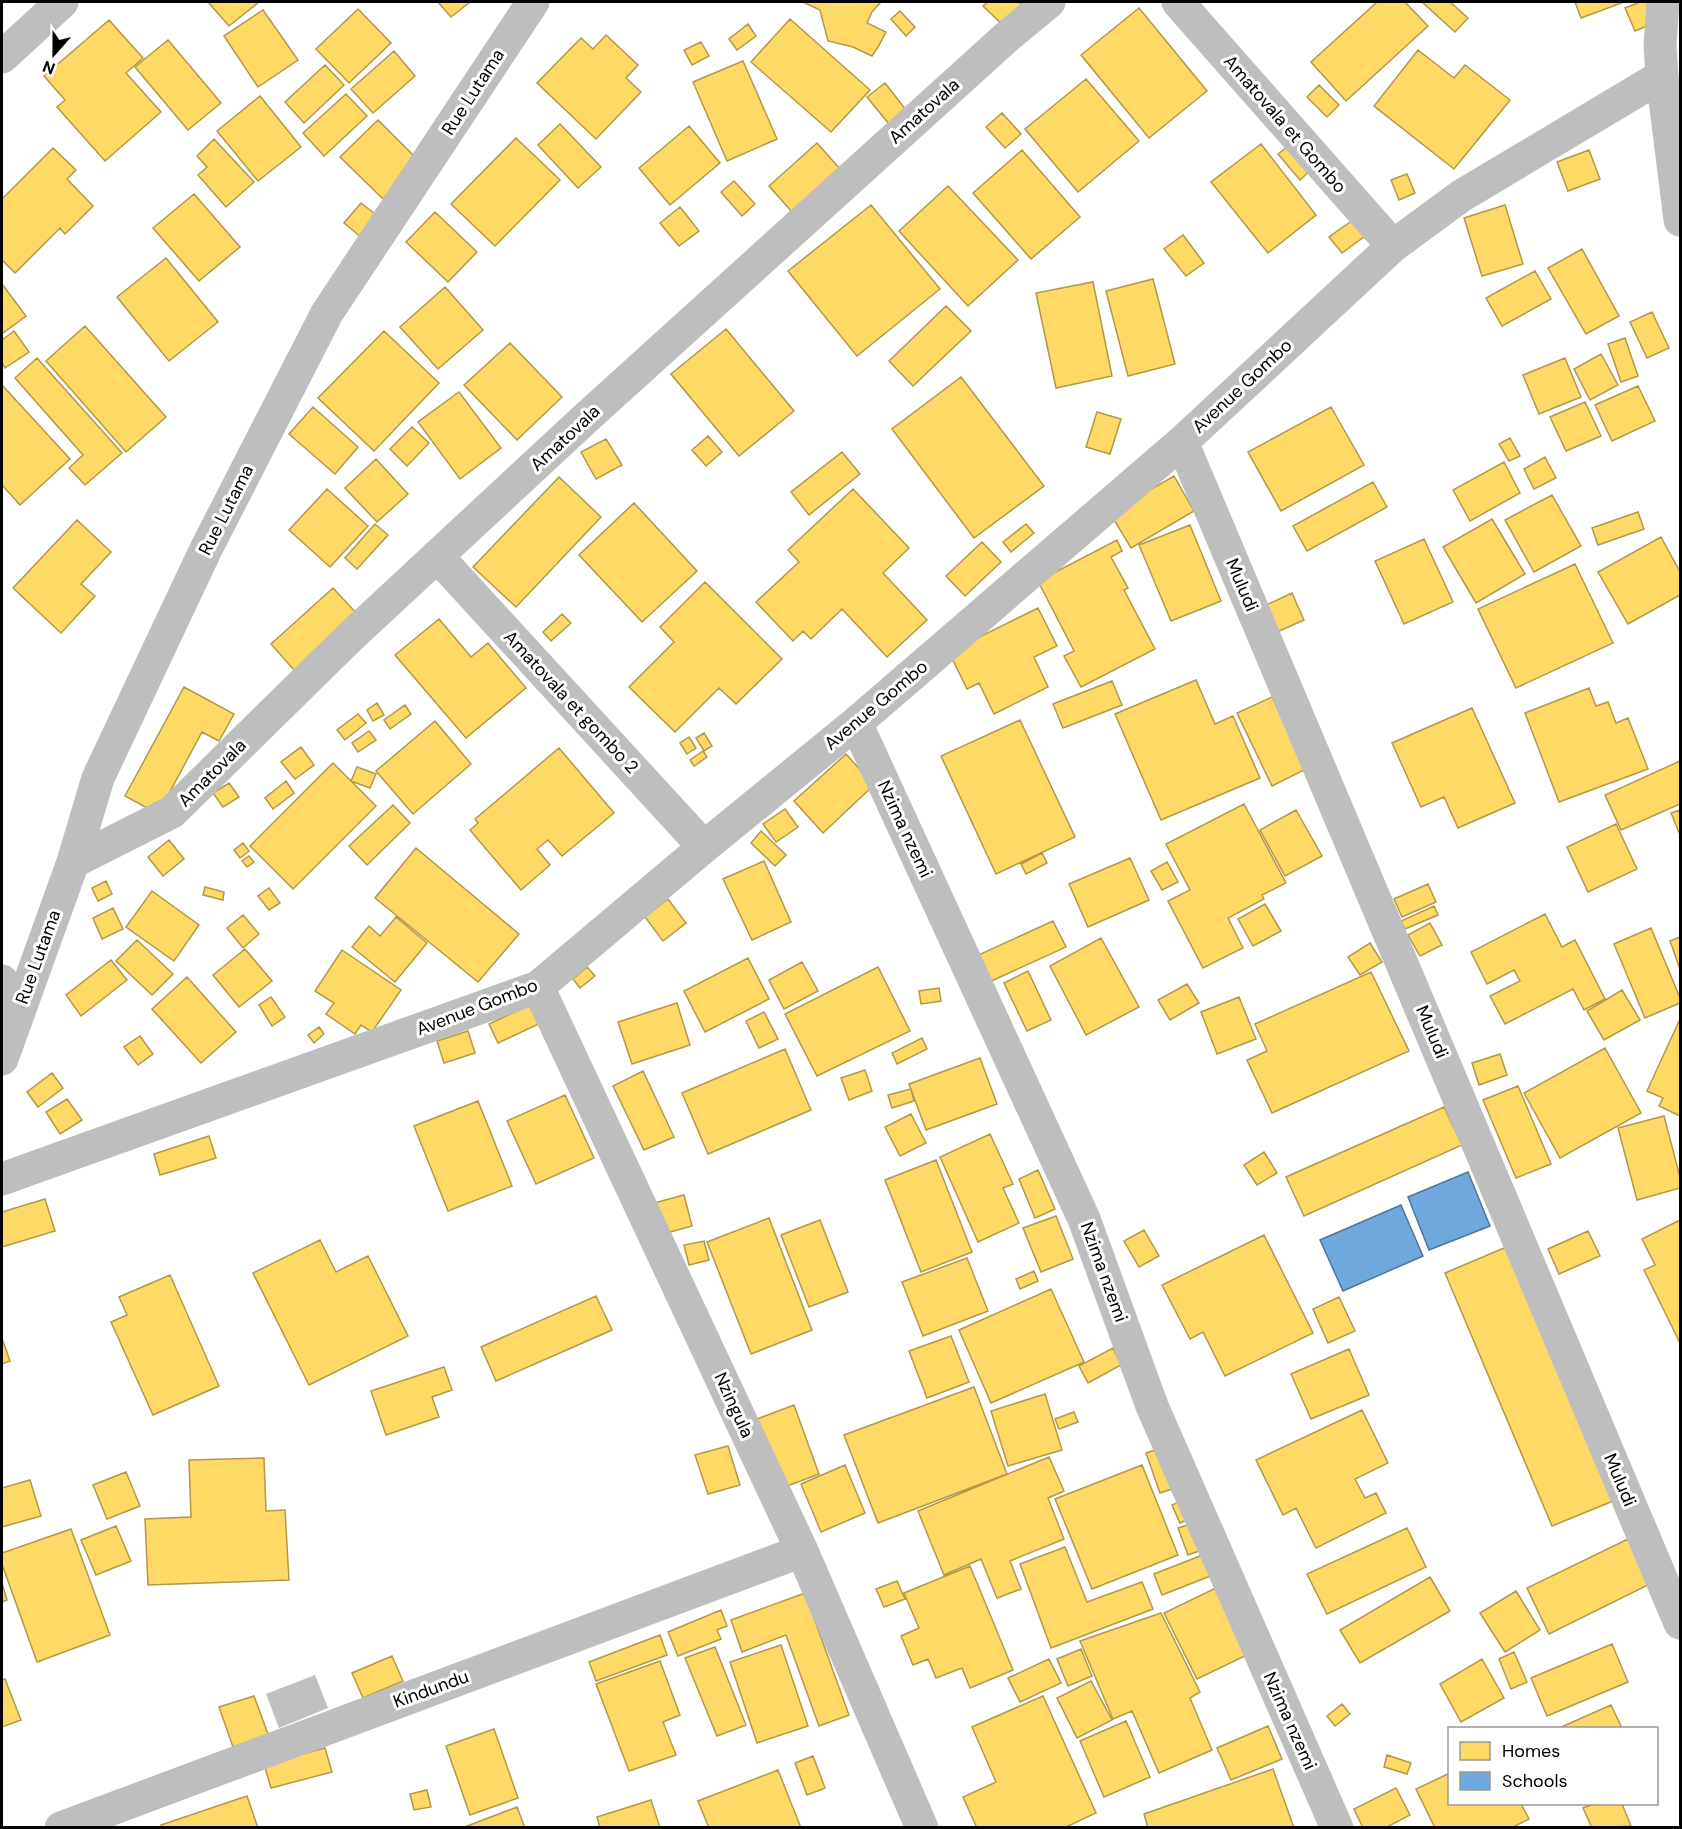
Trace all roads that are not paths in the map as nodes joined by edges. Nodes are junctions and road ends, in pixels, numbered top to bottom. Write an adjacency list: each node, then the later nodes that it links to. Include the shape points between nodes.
1 (62, 2): 7 (street)
2 (533, 2): 14 (street, Rue Lutama, via 327,313 206,549 103,767)
3 (1049, 2): 11 (street, Amatovala, via 1008,35)
4 (1178, 2): 9 (street, Amatovala et Gombo)
5 (1663, 2): 6 (street)
6 (1668, 48): 8 (street); 9 (street, Avenue Gombo)
7 (2, 57)
8 (1680, 220)
9 (1393, 246): 10 (street, Avenue Gombo)
10 (1182, 442): 12 (street, Avenue Gombo); 21 (street, Muludi)
11 (438, 556): 13 (street, Amatovala et gombo 2); 14 (street, Amatovala, via 172,812)
12 (856, 723): 13 (street, Avenue Gombo); 24 (street, Nzima nzemi, via 1084,1219 1152,1407)
13 (704, 847): 16 (street, Avenue Gombo)
14 (73, 862): 17 (street, Rue Lutama)
15 (2, 981): 17 (street)
16 (538, 987): 19 (street, Avenue Gombo); 20 (street, Nzingula)
17 (18, 1013): 18 (street, Rue Lutama)
18 (2, 1059)
19 (2, 1179)
20 (802, 1551): 22 (street, Kindundu); 23 (street, Nzingula)
21 (1680, 1623)
22 (61, 1827)
23 (922, 1827)
24 (1337, 1827)

